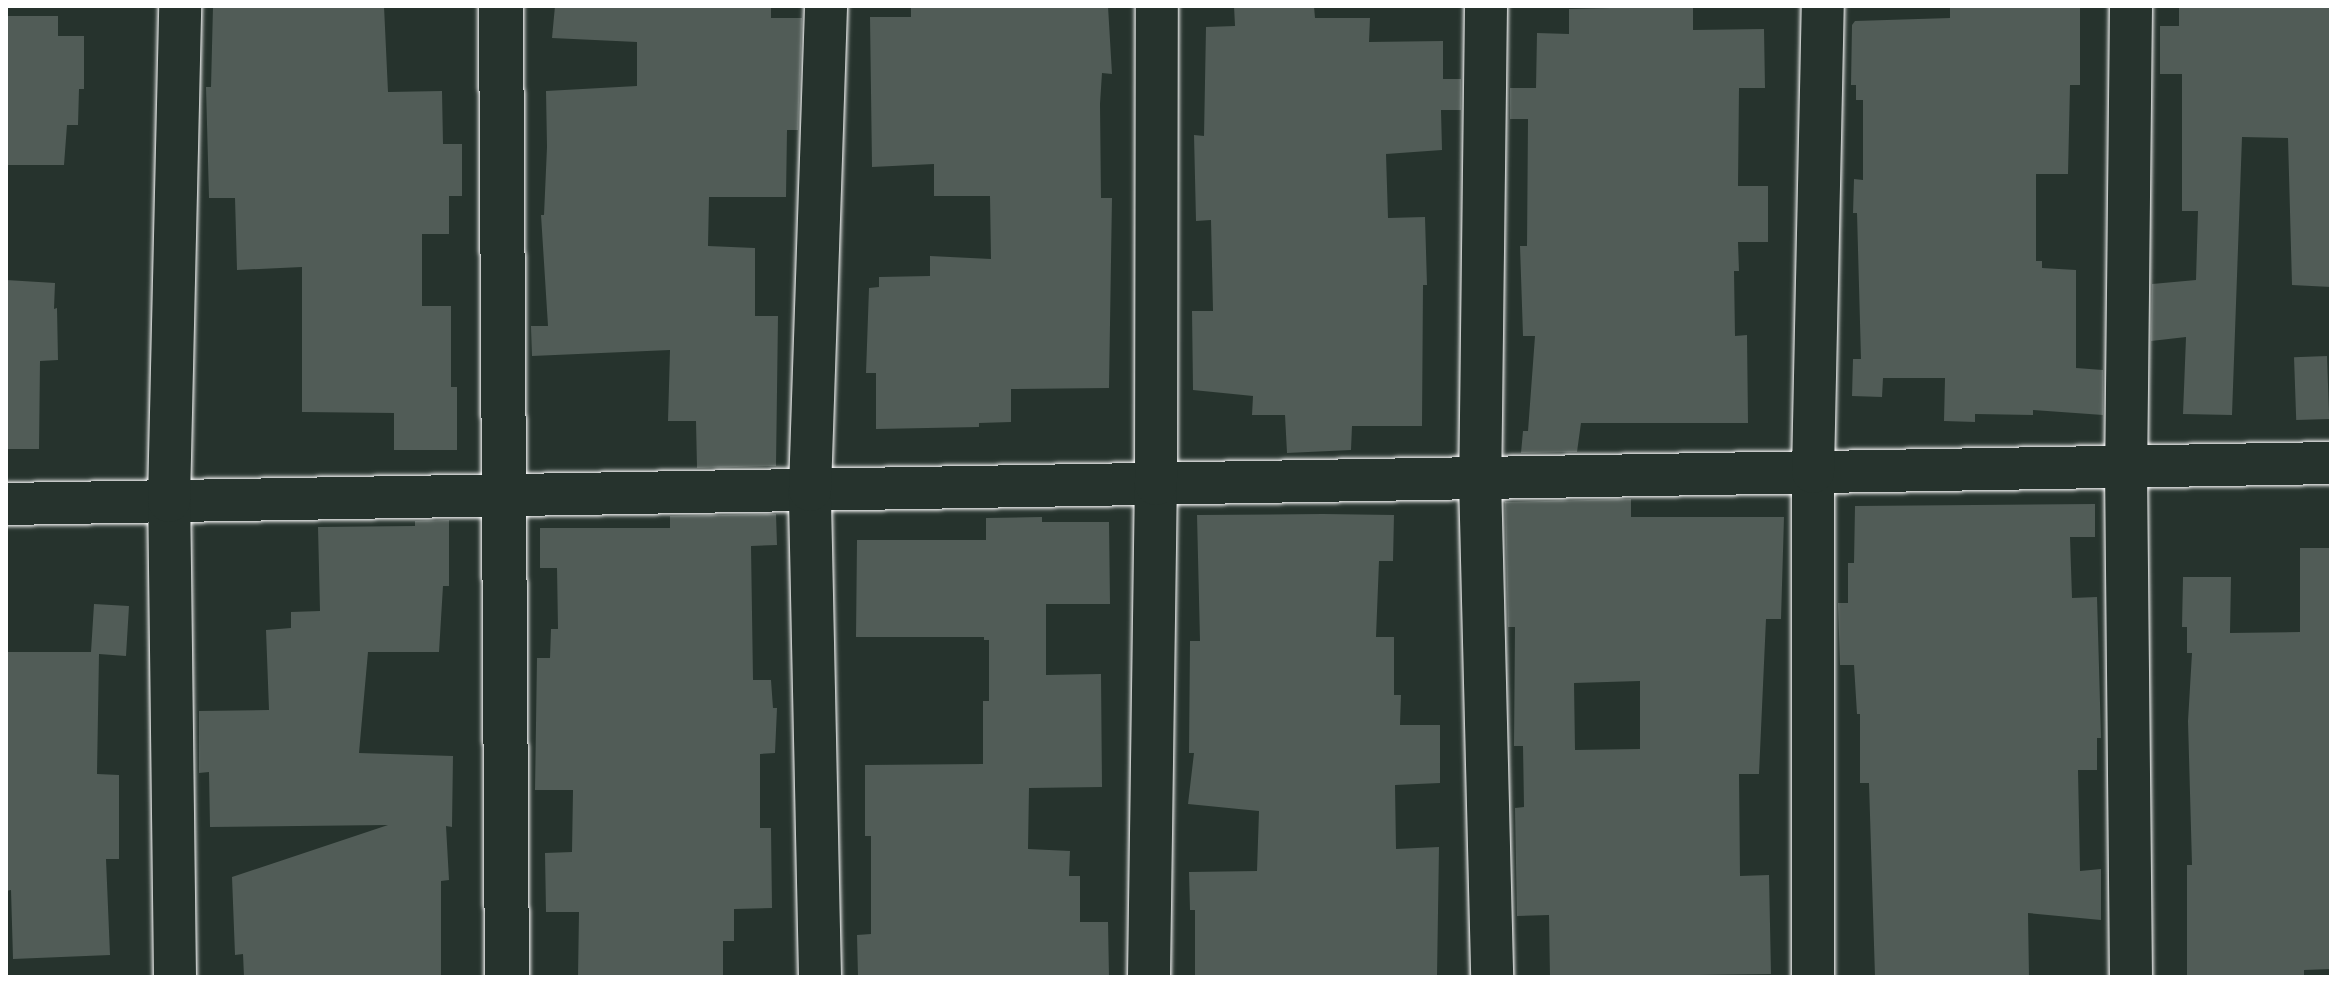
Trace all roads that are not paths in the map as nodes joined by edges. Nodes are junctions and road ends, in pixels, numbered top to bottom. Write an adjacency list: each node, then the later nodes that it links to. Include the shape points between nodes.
1 (180, 6): 15 (street)
2 (501, 6): 14 (main road)
3 (826, 6): 13 (street)
4 (1157, 6): 12 (street)
5 (1486, 6): 11 (street)
6 (1823, 6): 10 (street)
7 (2131, 6): 9 (street)
8 (2331, 463): 9 (street)
9 (2126, 467): 10 (street); 23 (street)
10 (1813, 472): 11 (street); 22 (street)
11 (1480, 478): 12 (street); 21 (street)
12 (1156, 484): 13 (street); 20 (street)
13 (810, 490): 14 (street); 19 (street)
14 (504, 495): 15 (street); 18 (main road)
15 (169, 501): 16 (street); 17 (street)
16 (6, 504)
17 (175, 977)
18 (507, 977)
19 (820, 977)
20 (1149, 977)
21 (1492, 977)
22 (1813, 977)
23 (2131, 977)

